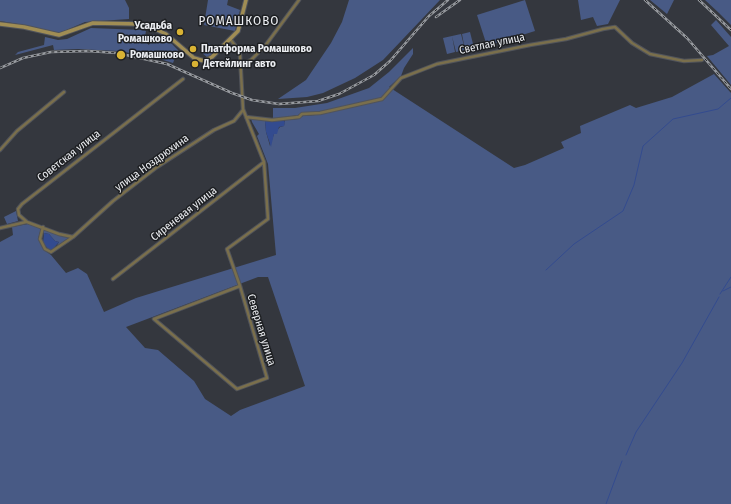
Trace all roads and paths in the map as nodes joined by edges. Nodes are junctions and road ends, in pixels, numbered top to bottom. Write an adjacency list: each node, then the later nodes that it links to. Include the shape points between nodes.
1 (246, 0): 4 (street, via 240,27)
2 (299, 0): 6 (street, via 265,46 251,60)
3 (0, 24): 4 (street, via 59,35 93,23 139,24 166,34 194,58 204,61 212,57)
4 (230, 39): 6 (street, via 239,52)
5 (702, 60): 10 (street, Светлая улица, via 684,61 650,54 632,43 615,27 437,64 401,78 382,99 320,113 302,114 299,117 272,120)
6 (241, 64): 9 (street)
7 (183, 79): 13 (street, Советская улица, via 22,204 18,212)
8 (64, 92): 11 (street, via 17,131)
9 (243, 109): 10 (street); 16 (street, улица Ноздрюхина, via 234,121 214,130 157,167 113,201)
10 (246, 117): 12 (street)
11 (0, 150)
12 (264, 162): 17 (street, Сиреневая улица); 18 (street, via 268,219 227,249)
13 (27, 222): 14 (street); 15 (street)
14 (43, 227): 16 (street); 16 (street, улица Ноздрюхина, via 40,239 45,249 51,252)
15 (0, 228)
16 (73, 237)
17 (113, 279)
18 (240, 286): 18 (street, Северная улица, via 267,378 238,389 154,319)

